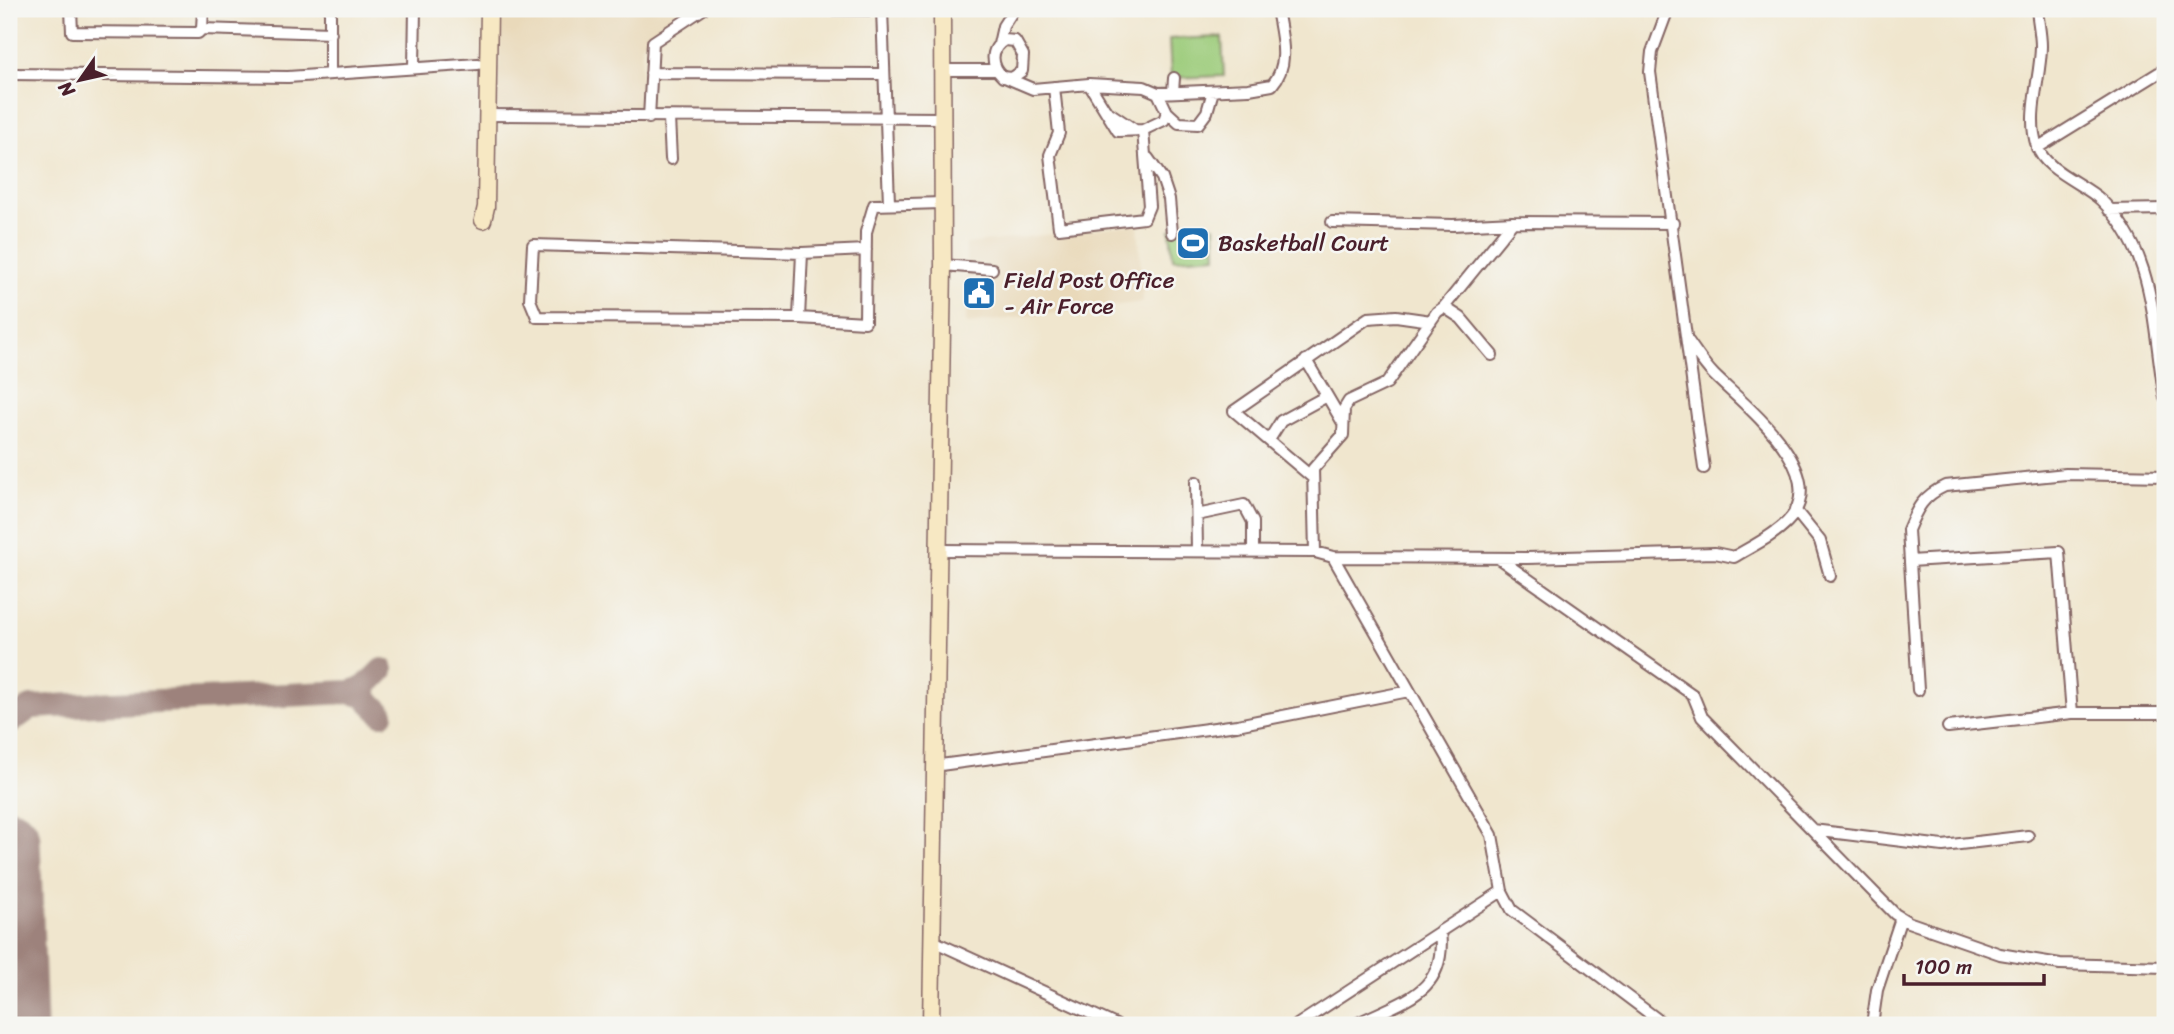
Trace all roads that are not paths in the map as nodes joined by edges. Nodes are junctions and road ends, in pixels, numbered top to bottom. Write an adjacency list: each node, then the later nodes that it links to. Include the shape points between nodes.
1 (71, 9): 15 (street, via 72,32 135,35 198,33)
2 (203, 9): 15 (street)
3 (330, 9): 16 (street)
4 (415, 9): 19 (street)
5 (479, 9): 18 (street)
6 (489, 9): 35 (street)
7 (702, 9): 25 (street, via 653,42)
8 (788, 9): 9 (street)
9 (882, 9): 26 (street)
10 (942, 9): 22 (street)
11 (1014, 9): 17 (street)
12 (1277, 9): 31 (street, via 1283,55 1278,78 1272,85)
13 (1668, 9): 52 (street, via 1652,52 1650,72)
14 (2037, 9): 41 (street, via 2041,45 2034,123)
15 (202, 29): 16 (street)
16 (331, 33): 24 (street)
17 (999, 44): 20 (street, via 993,57); 27 (street, via 1014,41 1023,55 1019,75)
18 (478, 64): 19 (street); 35 (street, via 480,220 486,207)
19 (414, 66): 24 (street)
20 (996, 69): 22 (street); 27 (street)
21 (2165, 69): 41 (street)
22 (941, 70): 39 (street)
23 (9, 74): 24 (street, via 288,78)
24 (330, 74)
25 (651, 74): 26 (street); 37 (street)
26 (884, 74): 36 (street)
27 (1007, 78): 30 (street, via 1033,89)
28 (1174, 78): 32 (street)
29 (1089, 84): 30 (street); 33 (street, via 1144,87); 40 (street, via 1118,131)
30 (1054, 87): 45 (street, via 1059,133 1050,155 1059,228 1144,218)
31 (1213, 90): 32 (street); 34 (street, via 1198,124 1179,124)
32 (1173, 92): 33 (street)
33 (1158, 93): 34 (street)
34 (1167, 112): 40 (street, via 1164,120)
35 (488, 116): 37 (street)
36 (886, 117): 38 (street); 39 (street); 46 (street)
37 (649, 118): 38 (street)
38 (669, 118): 43 (street)
39 (941, 118): 47 (street)
40 (1139, 130): 42 (street)
41 (2037, 148): 49 (street)
42 (1145, 152): 44 (street); 45 (street)
43 (671, 159)
44 (1166, 191): 45 (street, via 1161,201 1152,196); 53 (street)
45 (1149, 200)
46 (889, 203): 47 (street); 54 (street, via 874,205 870,212)
47 (942, 203): 56 (street)
48 (2165, 209): 49 (street)
49 (2109, 210): 65 (street, via 2139,252 2146,273)
50 (1332, 222): 51 (street)
51 (1513, 222): 52 (street); 58 (street)
52 (1673, 223): 61 (street)
53 (1172, 233)
54 (866, 250): 55 (street); 59 (street, via 865,322)
55 (802, 253): 59 (street); 59 (street, via 533,245 530,300 537,317)
56 (943, 265): 57 (street); 74 (street)
57 (992, 269)
58 (1444, 307): 60 (street); 62 (street, via 1461,318)
59 (799, 318)
60 (1430, 321): 63 (street, via 1368,318); 66 (street, via 1387,383 1349,401 1343,409)
61 (1688, 341): 68 (street); 72 (street, via 1712,373 1789,450 1801,498)
62 (1492, 355)
63 (1306, 360): 64 (street); 67 (street, via 1234,411)
64 (1327, 396): 66 (street); 67 (street, via 1281,421)
65 (2165, 396)
66 (1343, 423): 70 (street, via 1343,435 1313,469)
67 (1269, 440): 70 (street)
68 (1704, 468)
69 (2165, 477): 80 (street, via 2066,474 1945,486 1927,494 1917,509 1908,530)
70 (1313, 478): 77 (street)
71 (1196, 482): 73 (street)
72 (1795, 510): 79 (street, via 1768,537 1734,557 1715,553); 81 (street, via 1820,541)
73 (1197, 515): 75 (street); 76 (street, via 1244,505 1253,523)
74 (937, 550): 75 (street); 87 (street)
75 (1197, 551): 76 (street)
76 (1253, 551): 77 (street)
77 (1315, 552): 78 (street)
78 (1333, 557): 79 (street); 83 (street)
79 (1498, 558): 88 (street, via 1693,695 1702,716)
80 (1910, 561): 82 (street); 84 (street, via 2059,552)
81 (1830, 576)
82 (1918, 690)
83 (1409, 691): 87 (street, via 1237,725); 90 (street, via 1492,835)
84 (2072, 713): 85 (street); 86 (street)
85 (2165, 713)
86 (1948, 727)
87 (933, 766): 93 (street)
88 (1813, 830): 89 (street, via 1943,846); 91 (street)
89 (2028, 836)
90 (1502, 891): 92 (street); 101 (street, via 1512,910)
91 (1900, 918): 94 (street, via 2000,954 2060,964); 102 (street, via 1877,990)
92 (1440, 931): 95 (street); 100 (street, via 1443,955 1426,988)
93 (933, 941): 96 (street); 97 (street)
94 (2165, 967)
95 (1314, 1014): 98 (street); 99 (street)
96 (931, 1025)
97 (1116, 1025)
98 (1297, 1025)
99 (1323, 1025)
100 (1354, 1025)
101 (1665, 1025)
102 (1872, 1025)

